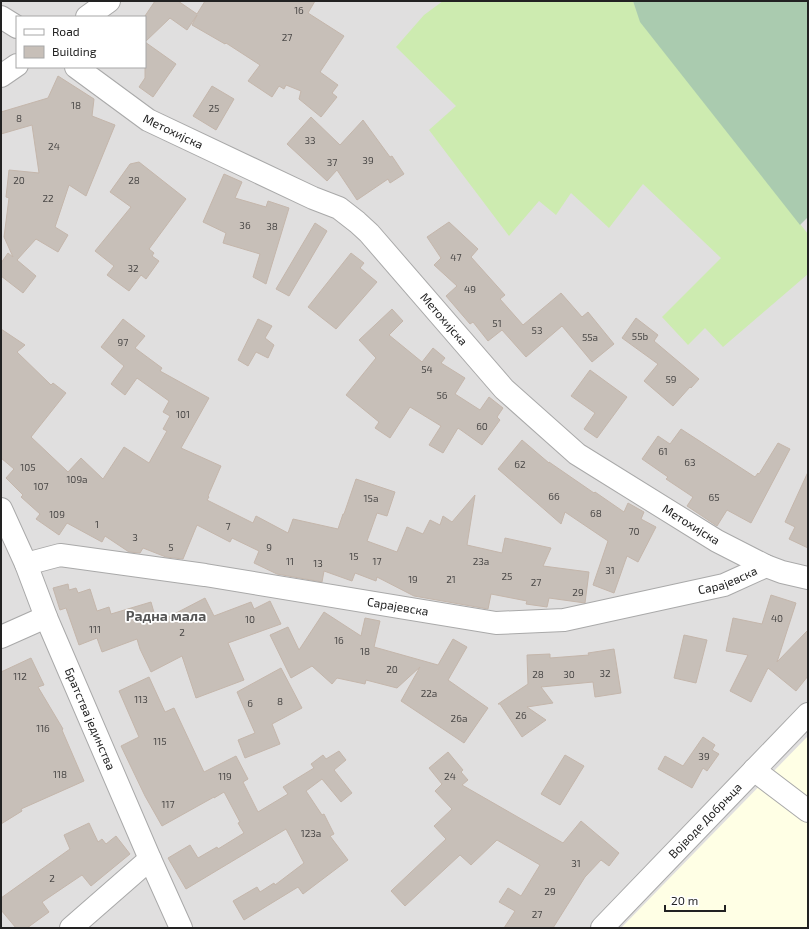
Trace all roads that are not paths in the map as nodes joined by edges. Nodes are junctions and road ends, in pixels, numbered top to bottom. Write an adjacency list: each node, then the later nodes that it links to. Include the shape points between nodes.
1 (110, 1): 2 (street)
2 (88, 16)
3 (1, 17): 4 (street)
4 (16, 26)
5 (16, 66): 7 (street)
6 (77, 68): 10 (street, Метохијска, via 148,120 338,208 369,233 504,389 577,454 717,541)
7 (1, 76)
8 (1, 509): 9 (street, Братства јединства)
9 (26, 564): 10 (street, Сарајевска, via 60,555 205,575 496,623 564,620 724,585); 12 (street, Братства јединства)
10 (766, 566): 11 (street, Метохијска)
11 (808, 578)
12 (46, 617): 13 (street); 17 (street, Братства јединства)
13 (1, 637)
14 (808, 714): 15 (street, Војводе Добрњца)
15 (754, 770): 16 (street); 20 (street, Војводе Добрњца)
16 (808, 811)
17 (150, 859): 18 (street); 19 (street, Братства јединства)
18 (70, 928)
19 (181, 928)
20 (602, 928)

